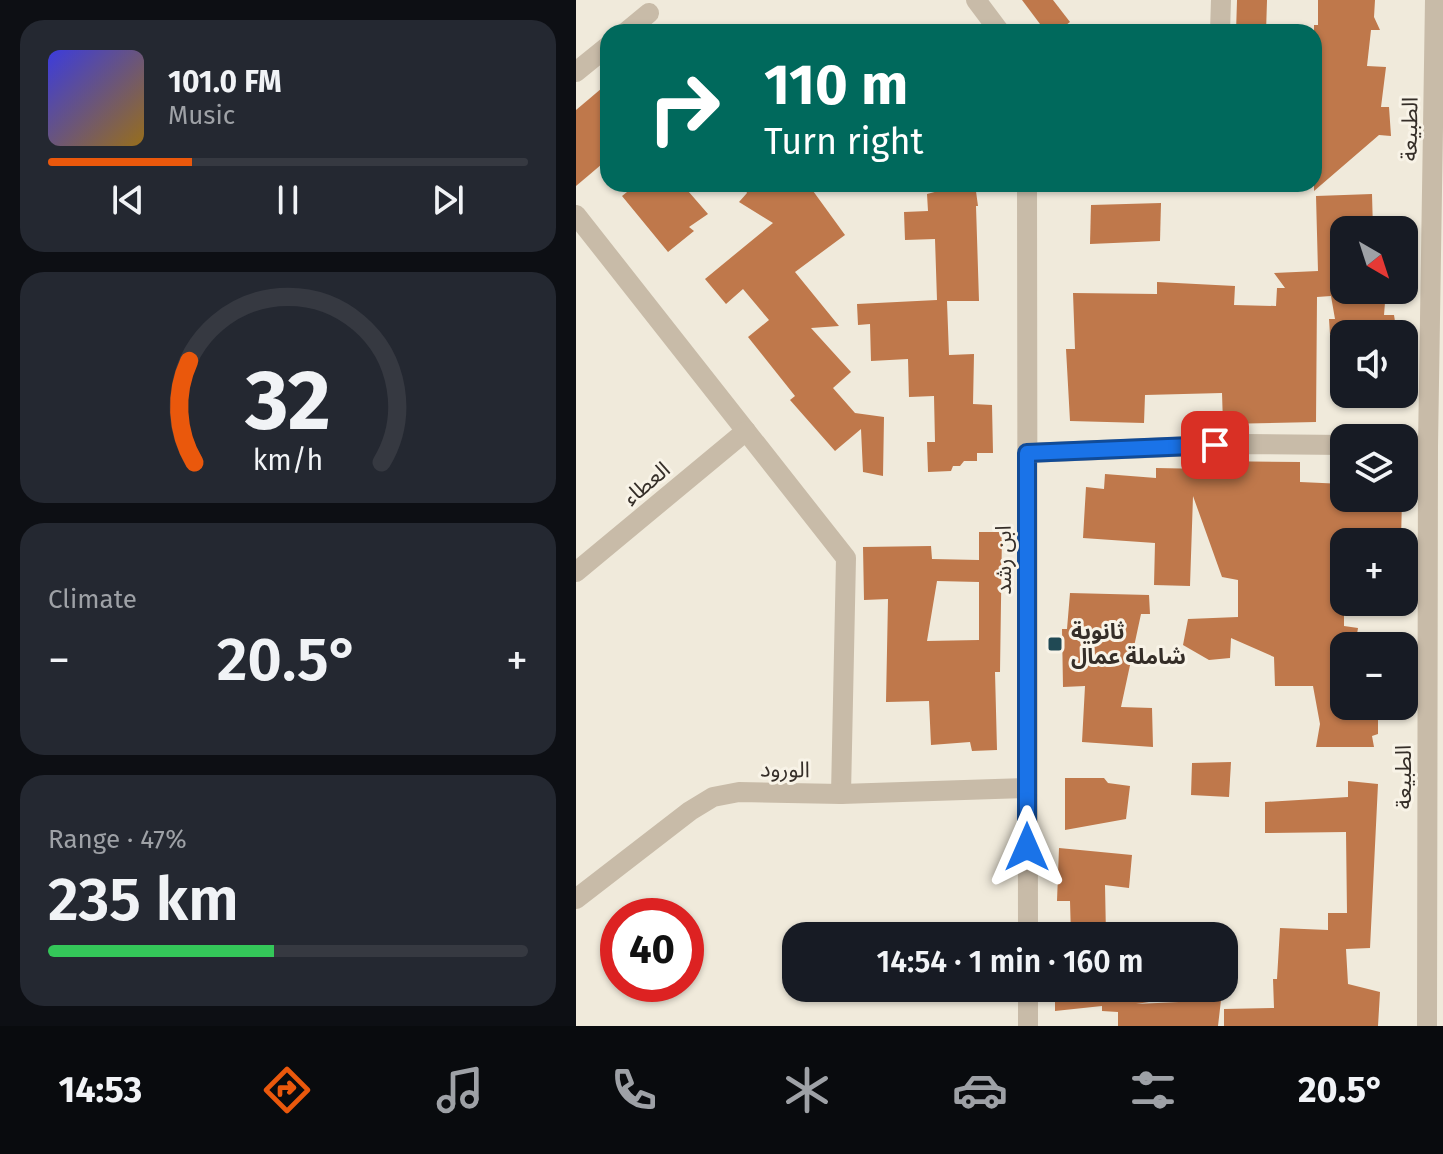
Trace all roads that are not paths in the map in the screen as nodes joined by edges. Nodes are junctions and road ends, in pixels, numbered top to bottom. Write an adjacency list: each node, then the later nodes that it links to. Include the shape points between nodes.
1 (976, 0): 6 (street)
2 (1221, 0): 7 (street)
3 (1435, 0): 15 (street, الطبيعة)
4 (649, 13): 5 (street)
5 (636, 24)
6 (994, 24)
7 (1220, 24)
8 (600, 52): 9 (street)
9 (576, 72)
10 (1027, 192): 16 (street, ابن رشد)
11 (576, 215): 12 (street)
12 (746, 431): 17 (street, العطاء); 19 (street, via 846,558)
13 (1330, 445): 16 (street)
14 (1418, 446): 15 (street)
15 (1428, 446): 24 (street, الطبيعة)
16 (1027, 453): 18 (street, ابن رشد)
17 (576, 572)
18 (1027, 788): 19 (street, الورود); 21 (street, ابن رشد)
19 (841, 794): 20 (street, الورود, via 739,792 713,797)
20 (576, 899)
21 (1028, 922)
22 (1028, 1002): 23 (street)
23 (1028, 1026)
24 (1427, 1026)

